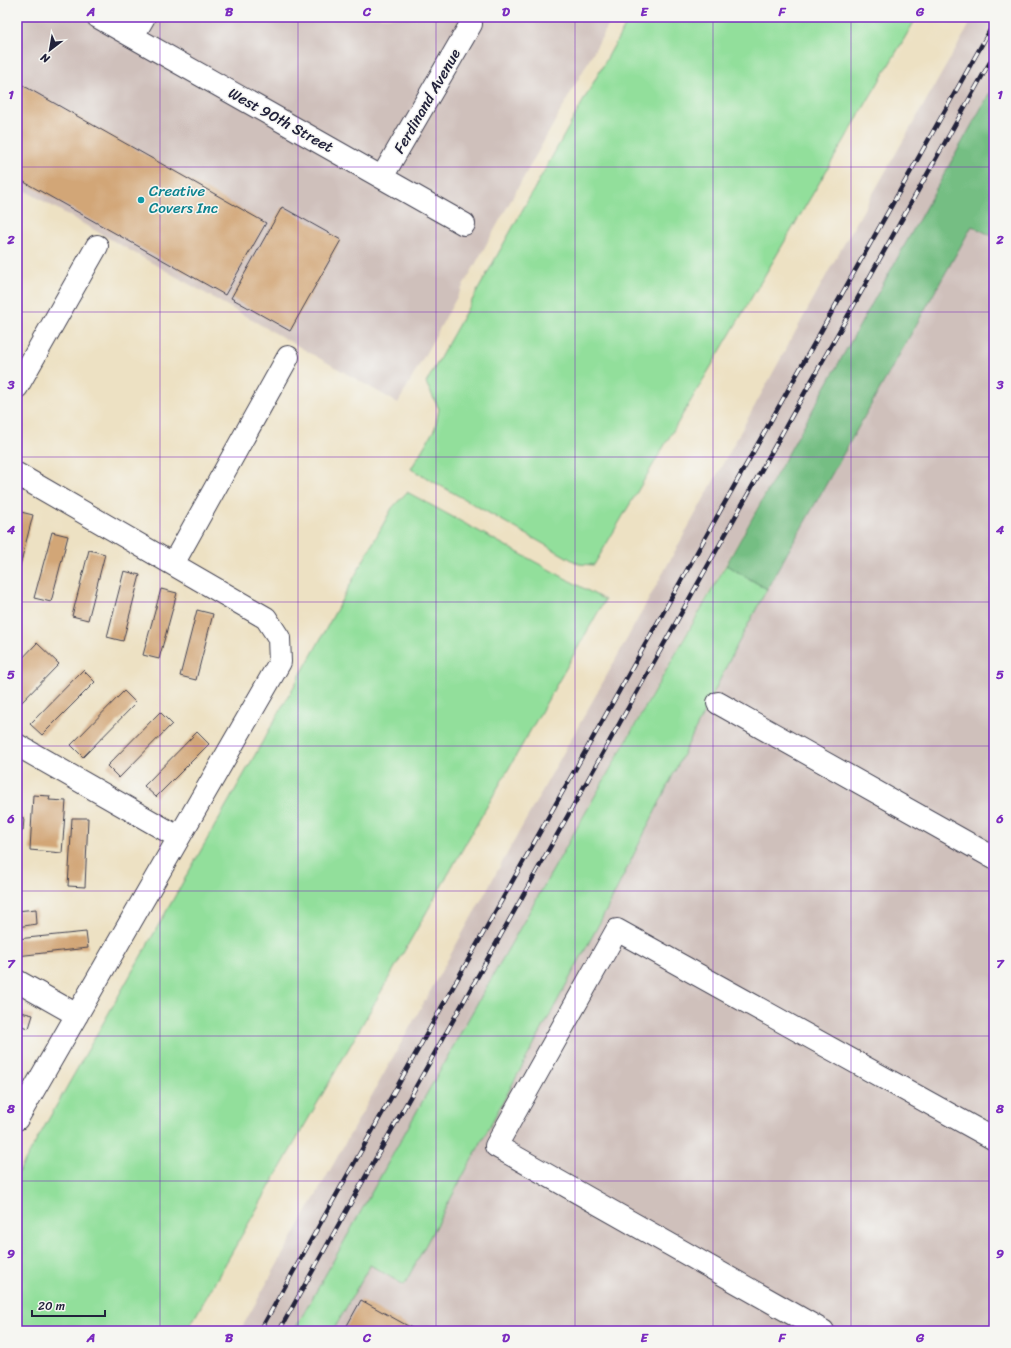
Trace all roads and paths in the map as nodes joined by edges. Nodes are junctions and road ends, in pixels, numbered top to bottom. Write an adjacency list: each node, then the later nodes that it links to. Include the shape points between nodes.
1 (98, 17): 4 (street, West 90th Street)
2 (144, 17): 4 (street)
3 (471, 24): 5 (street, Ferdinand Avenue)
4 (133, 36): 5 (street, West 90th Street)
5 (382, 177): 6 (street, West 90th Street)
6 (464, 224)
7 (97, 246): 9 (street)
8 (288, 357): 11 (street)
9 (17, 387)
10 (17, 474): 11 (street)
11 (173, 564): 14 (street, via 266,618 278,638 280,662)
12 (718, 703): 15 (street)
13 (17, 746): 14 (street)
14 (178, 837): 17 (street)
15 (994, 858)
16 (17, 981): 17 (street)
17 (77, 1015): 18 (street)
18 (17, 1119)
19 (994, 1139): 20 (street, via 617,930 496,1146)
20 (823, 1331)

